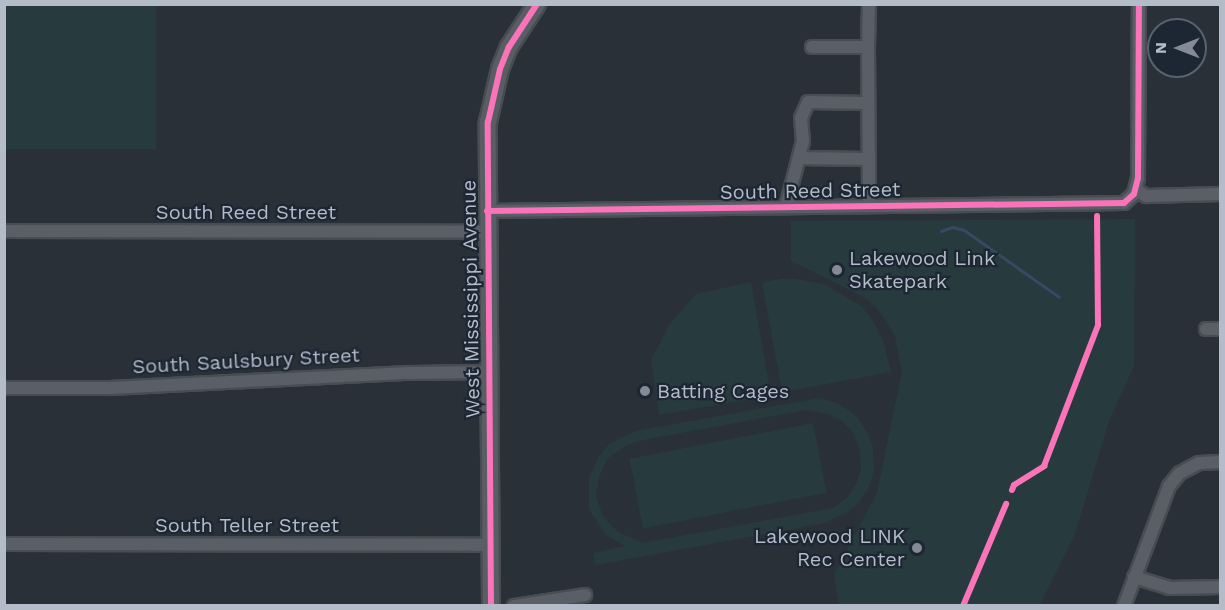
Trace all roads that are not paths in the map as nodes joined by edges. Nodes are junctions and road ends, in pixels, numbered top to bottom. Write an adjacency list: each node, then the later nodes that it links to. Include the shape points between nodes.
1 (537, 4): 13 (main road, West Mississippi Avenue, via 509,47 494,87 488,122)
2 (869, 4): 5 (street)
3 (1139, 4): 9 (street, via 1139,168)
4 (812, 47): 5 (street)
5 (868, 47): 6 (street)
6 (868, 103): 7 (street, via 808,102 801,118 803,141); 8 (street)
7 (799, 158): 8 (street); 12 (street)
8 (869, 159): 11 (street)
9 (1134, 194): 10 (street, South Reed Street); 11 (street, South Reed Street, via 1124,203 1102,205)
10 (1221, 194)
11 (869, 206): 12 (street, South Reed Street)
12 (786, 207): 13 (street, South Reed Street)
13 (487, 211): 15 (main road, West Mississippi Avenue)
14 (4, 231): 15 (street, South Reed Street)
15 (487, 232): 18 (main road, West Mississippi Avenue)
16 (1206, 329): 17 (street)
17 (1221, 329)
18 (489, 372): 19 (street, South Saulsbury Street, via 409,372 110,388); 22 (main road, West Mississippi Avenue)
19 (4, 388)
20 (1221, 462): 23 (street, via 1199,463 1180,473 1169,486)
21 (4, 544): 22 (street, South Teller Street)
22 (490, 545): 27 (main road, West Mississippi Avenue)
23 (1134, 577): 24 (street, via 1169,588); 29 (street)
24 (1221, 587)
25 (585, 595): 26 (street)
26 (538, 604): 28 (street)
27 (490, 606)
28 (514, 606)
29 (1124, 606)

